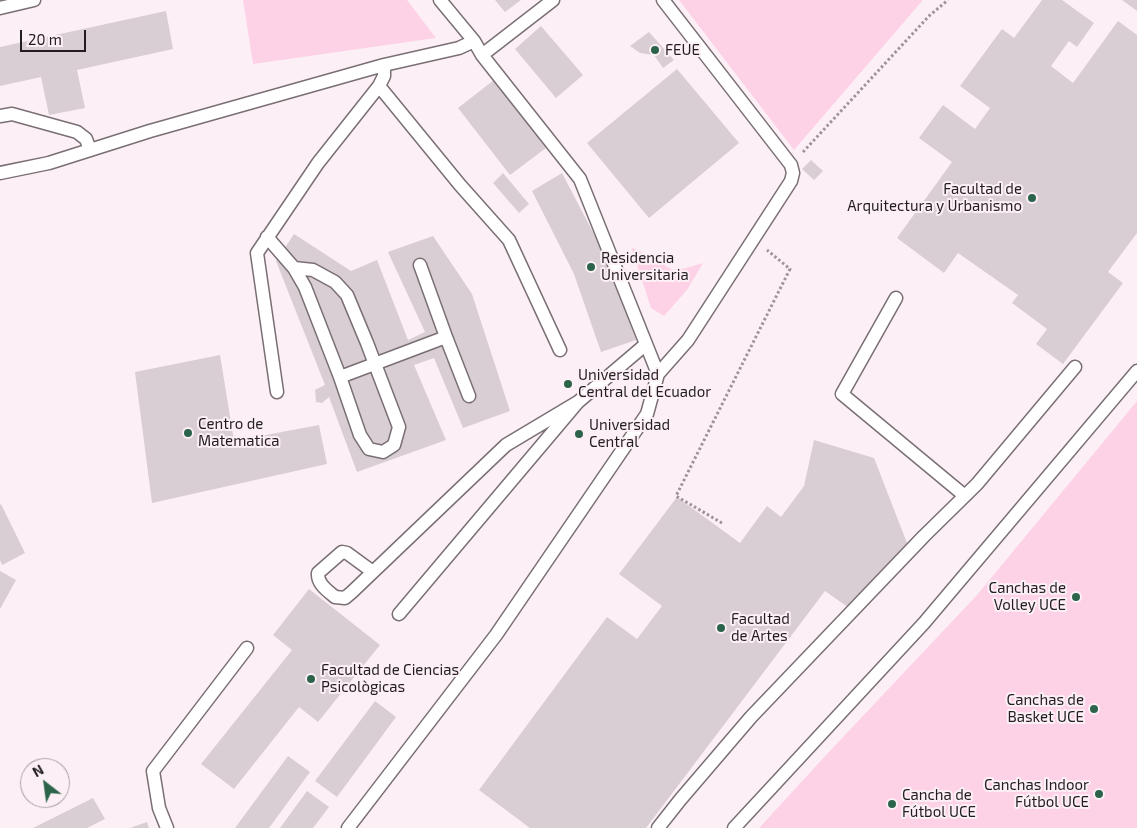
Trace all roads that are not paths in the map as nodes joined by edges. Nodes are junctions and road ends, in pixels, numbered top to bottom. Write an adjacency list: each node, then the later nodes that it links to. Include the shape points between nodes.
1 (34, 0): 5 (lane)
2 (440, 0): 6 (lane)
3 (553, 0): 7 (lane)
4 (663, 0): 23 (lane, via 791,165 793,172 791,181 688,340)
5 (0, 8)
6 (474, 41): 7 (lane); 8 (lane, via 458,48)
7 (482, 55): 18 (lane, via 580,179)
8 (384, 65): 9 (lane, via 384,76); 11 (lane, via 150,130)
9 (379, 86): 13 (lane, via 318,163); 19 (lane, via 509,240)
10 (0, 116): 11 (lane, via 12,114 77,132 86,139)
11 (90, 150): 12 (lane)
12 (0, 173)
13 (268, 237): 15 (lane); 25 (lane, via 257,252)
14 (420, 265): 17 (lane)
15 (294, 268): 20 (lane, via 313,270 335,282 347,295); 24 (lane, via 305,287)
16 (896, 298): 28 (lane, via 842,394)
17 (446, 337): 20 (lane); 26 (lane)
18 (645, 345): 23 (lane); 27 (lane)
19 (560, 350)
20 (375, 364): 24 (lane); 24 (lane, via 398,427 394,445 383,452 369,450 360,435)
21 (1075, 366): 28 (lane)
22 (1137, 371): 35 (lane, via 924,623)
23 (658, 374): 33 (lane, via 647,414 496,635)
24 (340, 377)
25 (277, 392)
26 (469, 396)
27 (578, 402): 29 (lane, via 506,445); 30 (lane)
28 (965, 496): 34 (lane, via 751,717)
29 (373, 572)
30 (399, 614)
31 (247, 648): 32 (lane, via 153,771 159,808)
32 (167, 828)
33 (348, 828)
34 (658, 828)
35 (734, 828)

